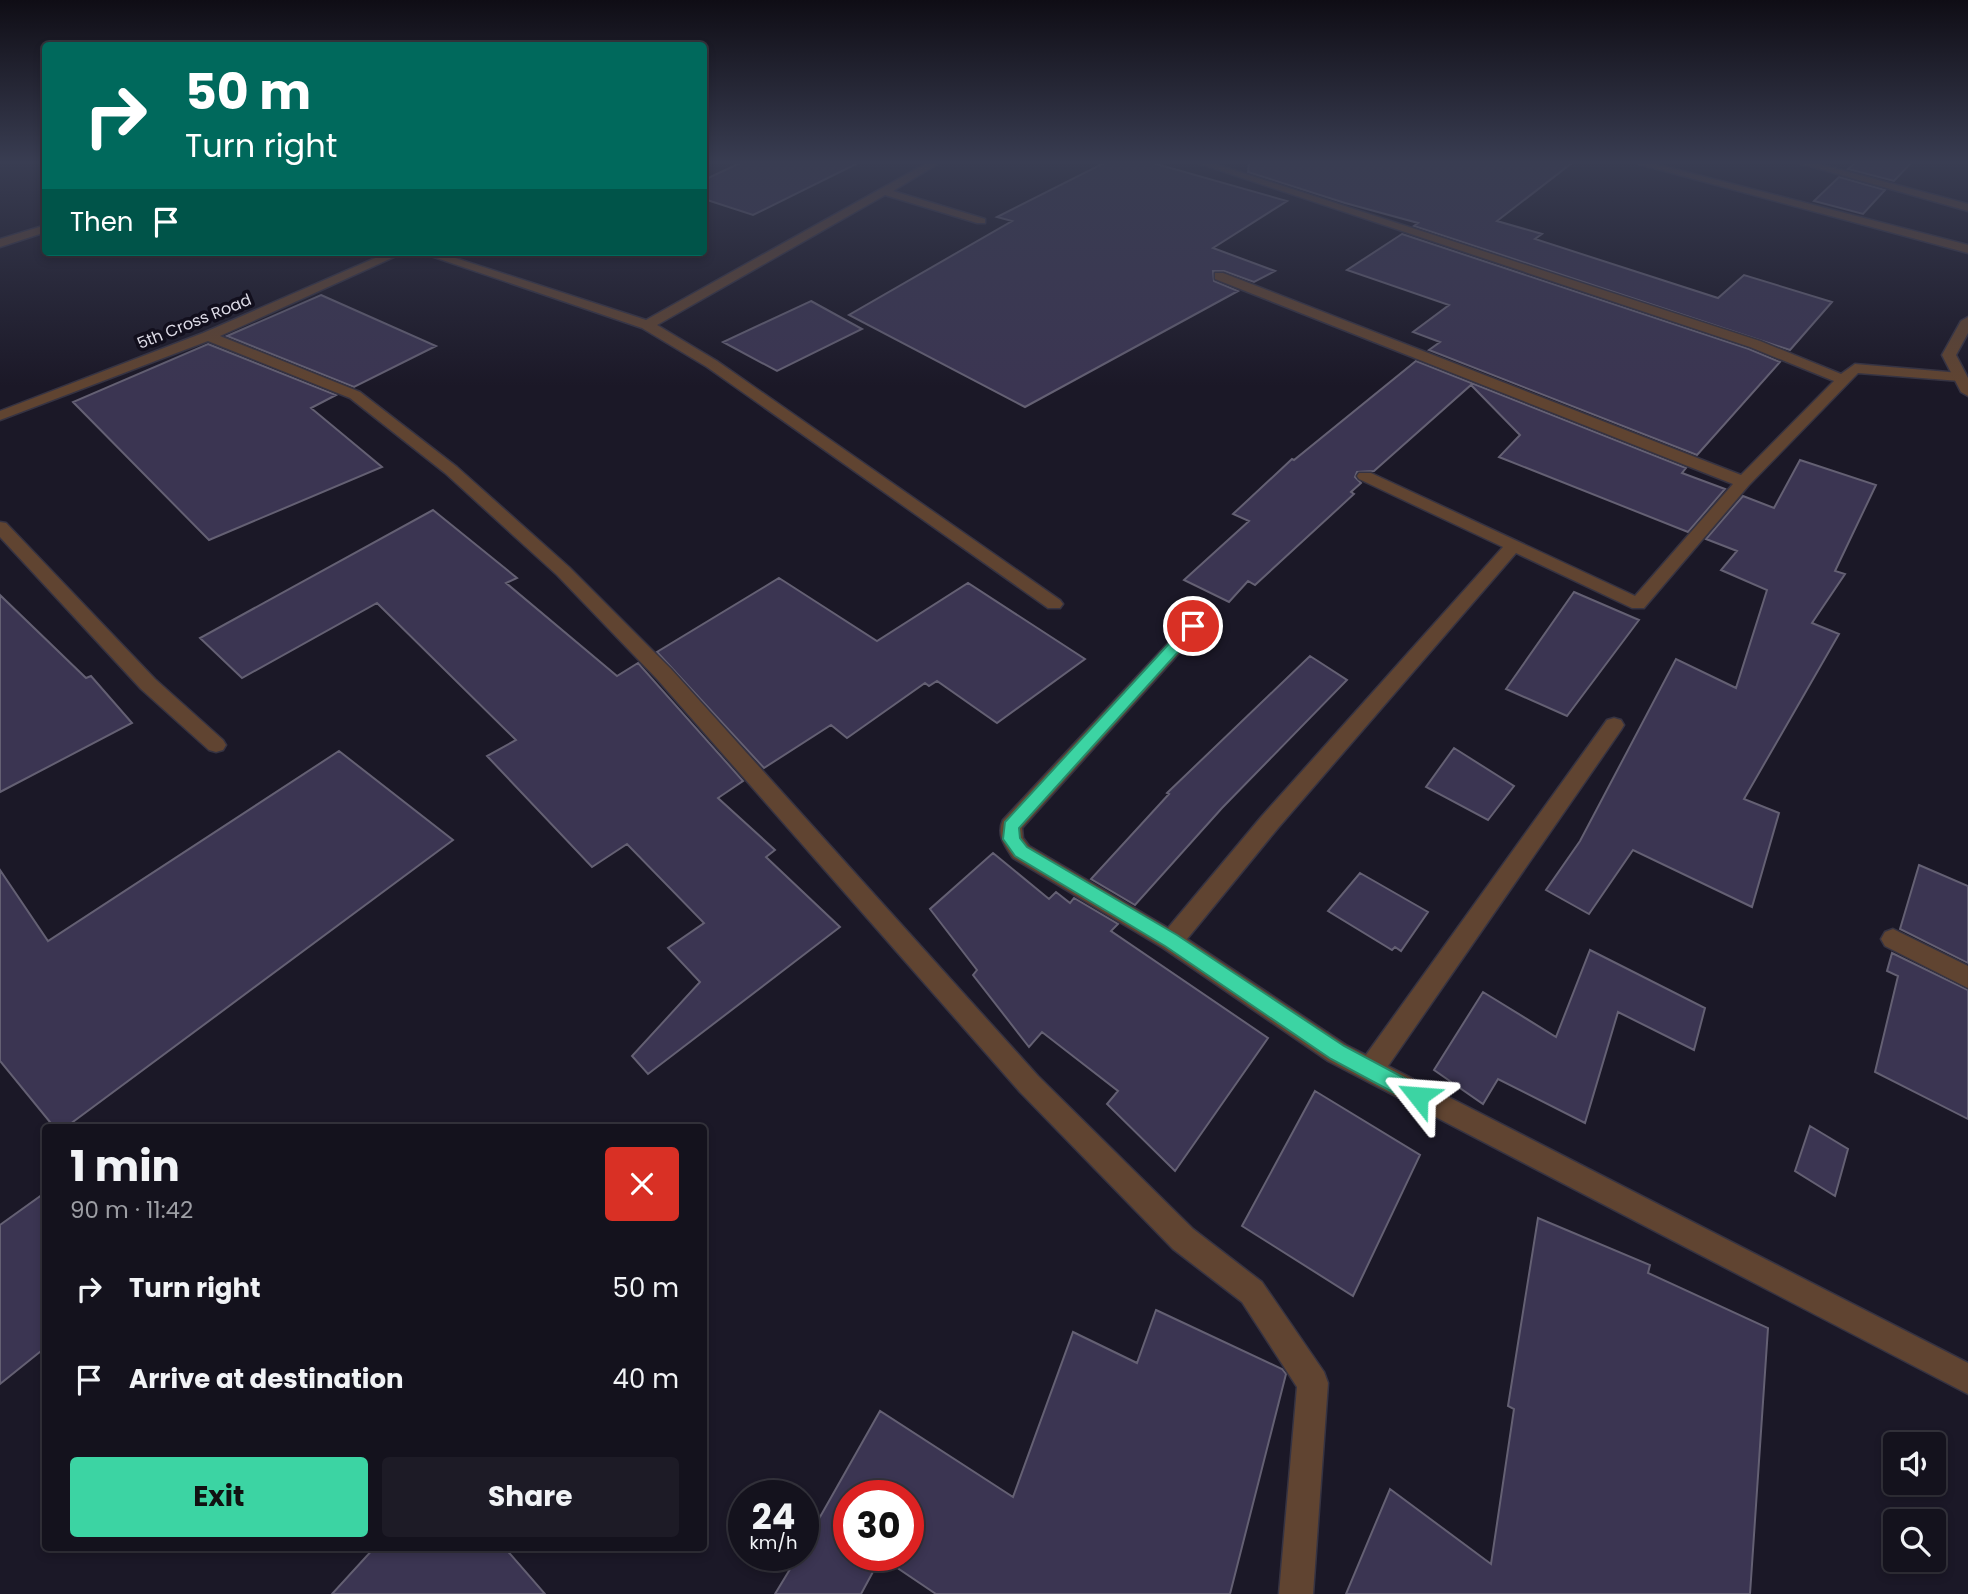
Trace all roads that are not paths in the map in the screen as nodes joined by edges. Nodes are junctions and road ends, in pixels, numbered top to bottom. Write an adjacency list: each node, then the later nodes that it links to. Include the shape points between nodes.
1 (17, 237): 5 (street)
2 (801, 237): 11 (street)
3 (1430, 237): 13 (street, via 1755,344)
4 (1924, 237): 6 (street)
5 (0, 243)
6 (1968, 249)
7 (390, 256): 12 (street, 5th Cross Road)
8 (437, 256): 11 (street)
9 (1219, 276): 17 (street)
10 (1968, 321): 14 (street, via 1950,355)
11 (647, 325): 20 (street, via 712,364)
12 (208, 336): 15 (street, 5th Cross Road); 29 (street, via 355,395 451,470 563,571 664,674 1030,1084 1183,1239 1252,1292 1313,1383)
13 (1843, 380): 14 (street, via 1856,368); 17 (street)
14 (1964, 385)
15 (0, 416)
16 (1365, 476): 19 (street)
17 (1743, 482): 19 (street, via 1638,604)
18 (0, 527): 23 (street, via 148,684)
19 (1513, 546): 25 (street)
20 (1054, 604)
21 (1193, 626): 25 (street, via 1011,826 1012,839 1021,852)
22 (1615, 725): 27 (street)
23 (216, 745)
24 (1893, 939): 26 (street)
25 (1171, 941): 27 (street)
26 (1968, 978)
27 (1370, 1070): 28 (street)
28 (1968, 1379)
29 (1296, 1594)

